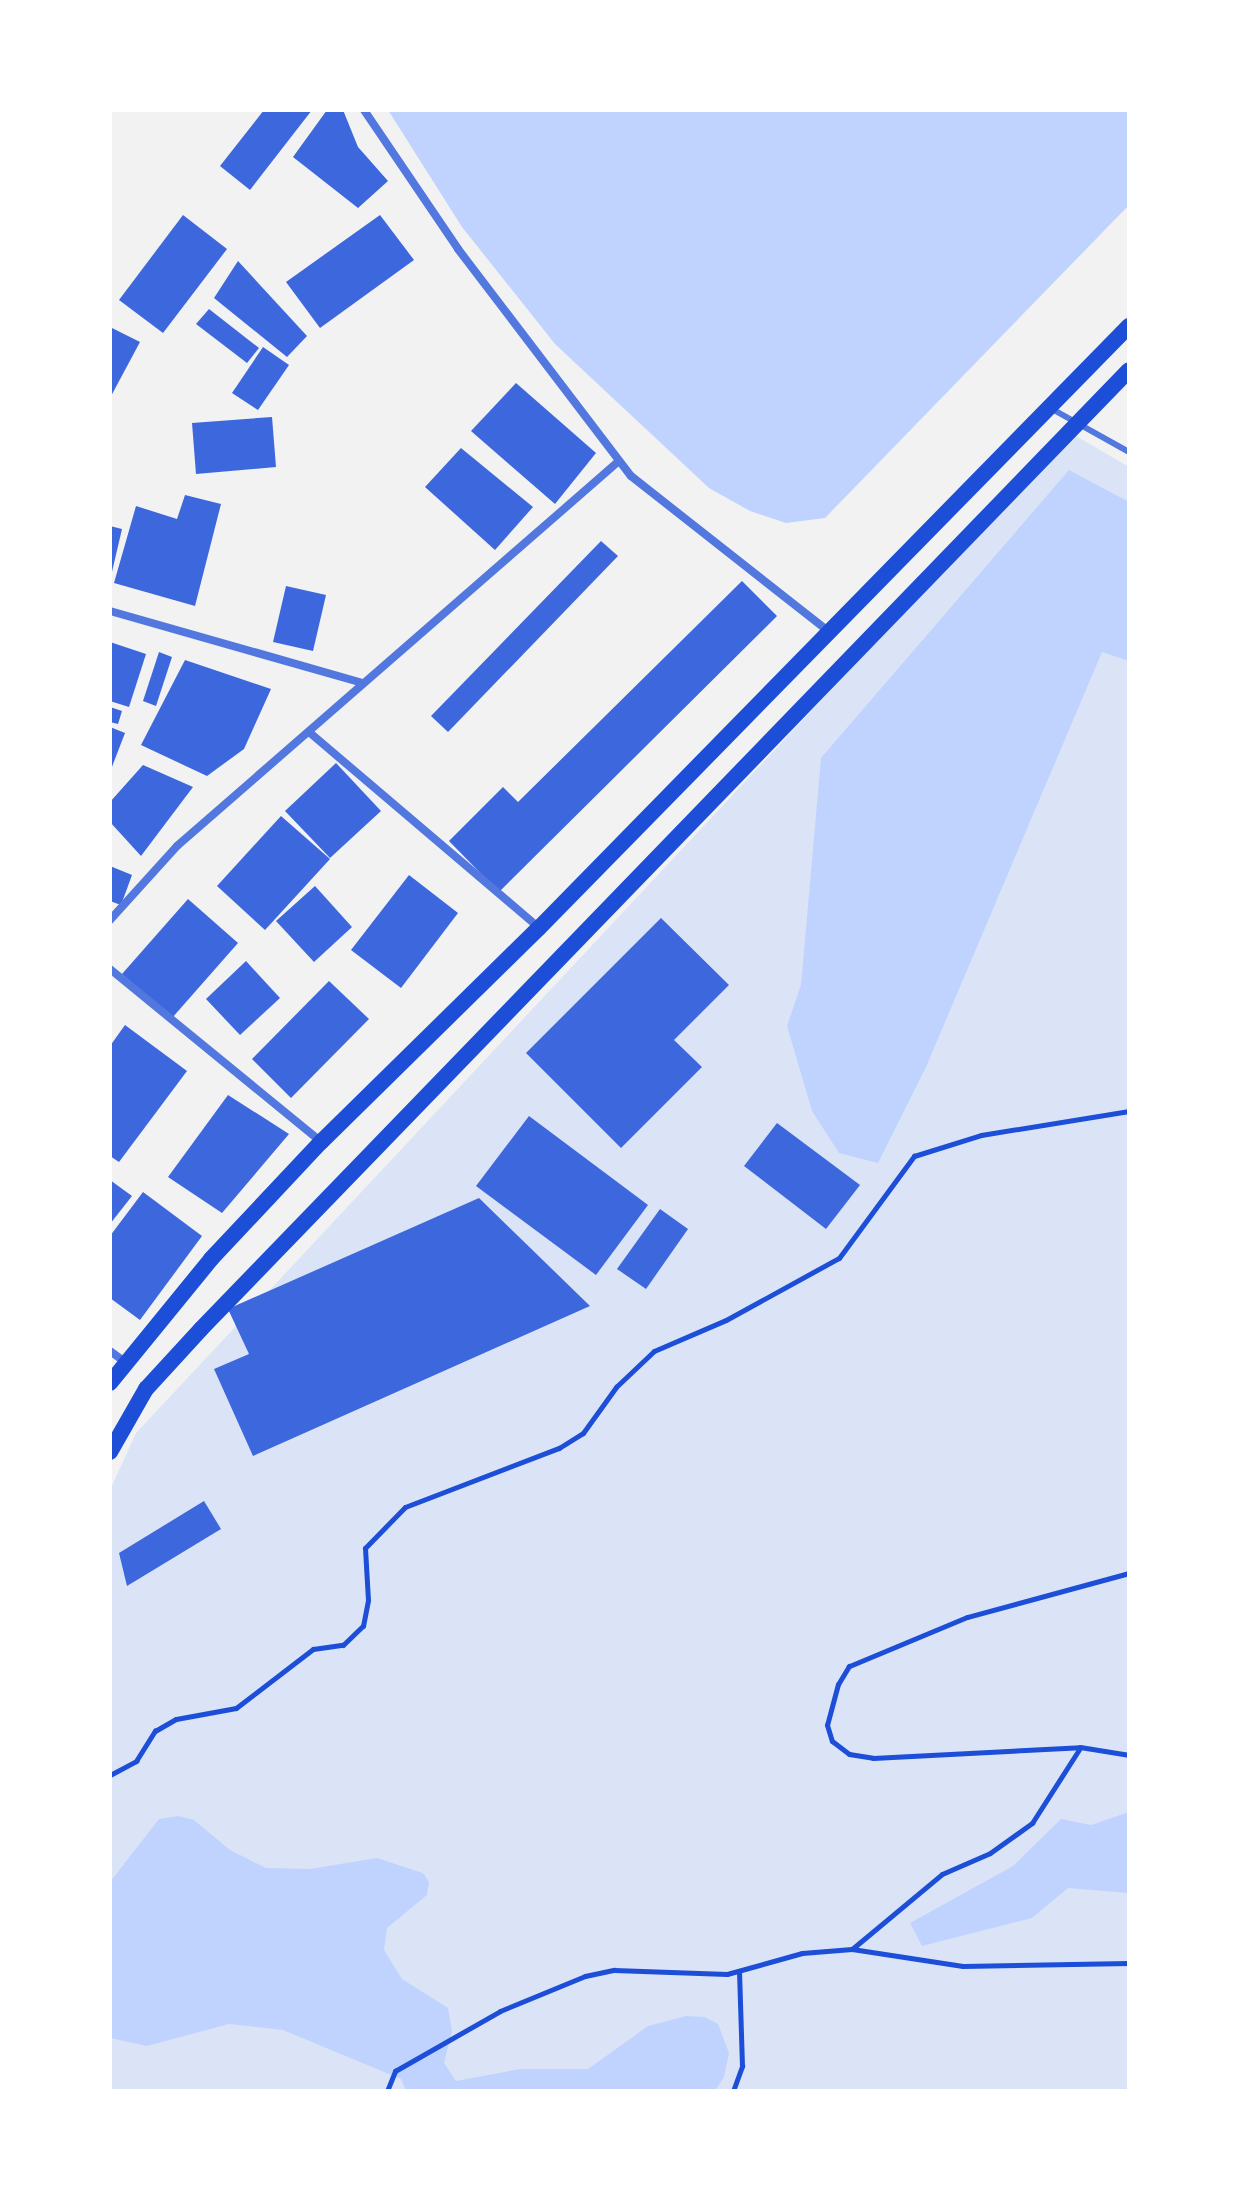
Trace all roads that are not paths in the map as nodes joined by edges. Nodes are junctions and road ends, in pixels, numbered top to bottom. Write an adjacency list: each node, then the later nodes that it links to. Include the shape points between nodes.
1 (364, 110): 7 (street, via 458,249)
2 (1129, 326): 4 (main road)
3 (1129, 370): 5 (main road)
4 (1052, 409): 5 (lane); 9 (main road)
5 (1077, 422): 6 (lane); 19 (main road, via 201,1329 146,1389)
6 (1129, 452)
7 (619, 461): 9 (street, via 631,476); 10 (street)
8 (110, 611): 10 (street)
9 (828, 631): 13 (main road)
10 (360, 682): 11 (street)
11 (309, 732): 12 (street, via 177,846); 13 (street)
12 (110, 920)
13 (539, 928): 15 (main road)
14 (110, 969): 15 (street)
15 (321, 1142): 17 (main road, via 211,1259)
16 (110, 1351): 17 (street)
17 (125, 1362): 18 (main road)
18 (110, 1383)
19 (110, 1452)

